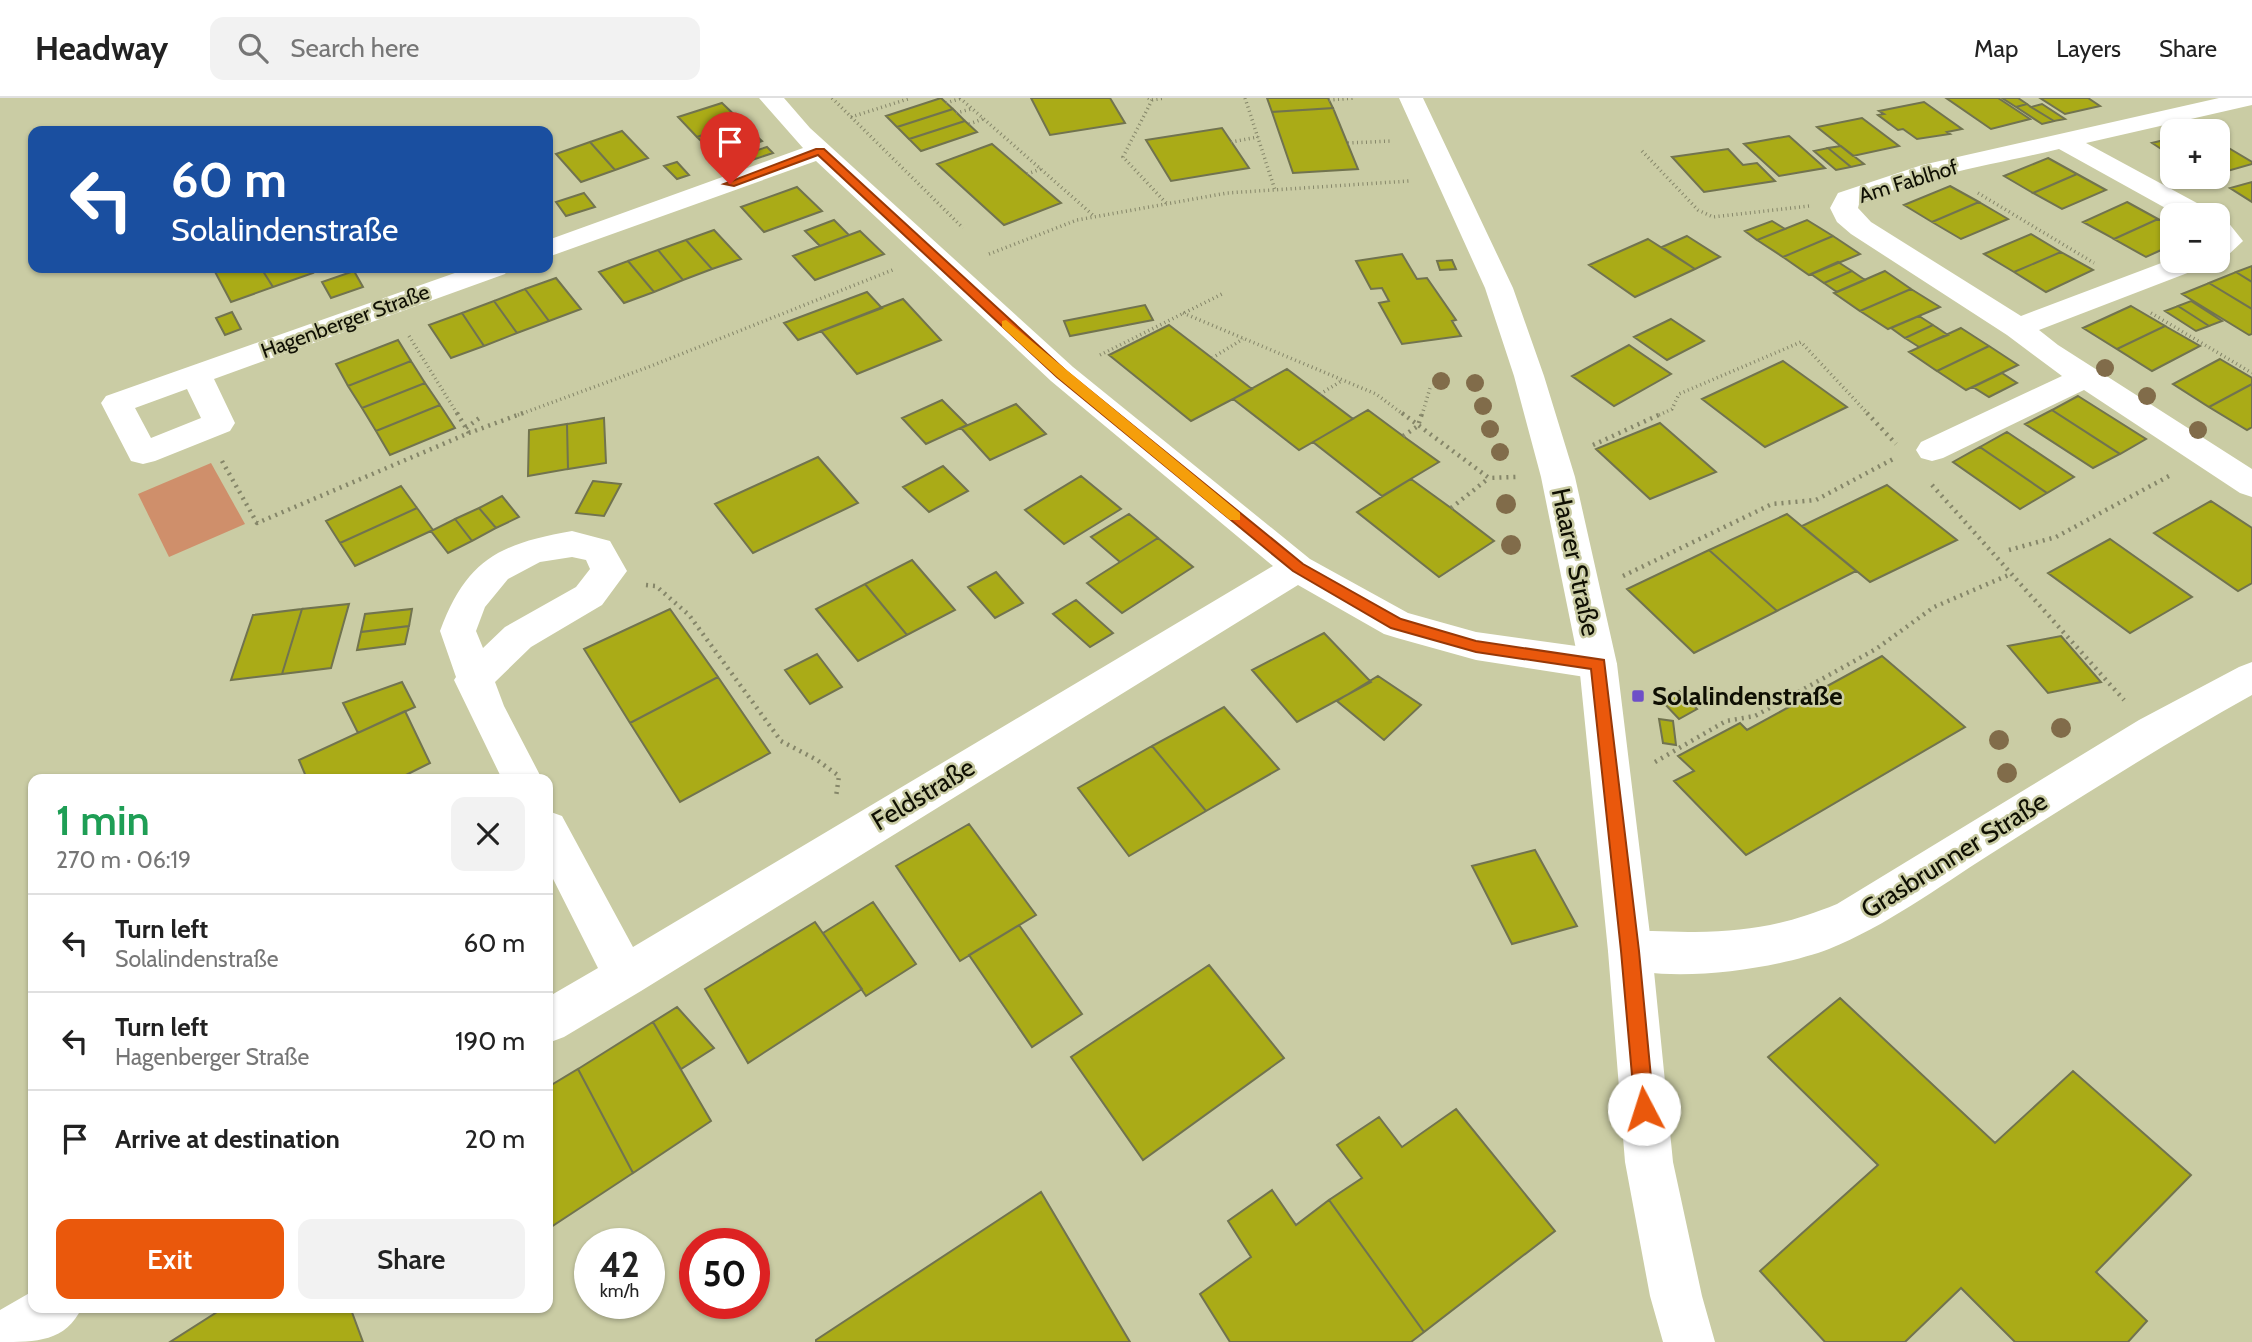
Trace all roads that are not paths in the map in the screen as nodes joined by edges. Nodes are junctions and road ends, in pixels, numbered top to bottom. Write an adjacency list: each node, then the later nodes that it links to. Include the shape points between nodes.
1 (771, 98): 5 (street)
2 (1411, 98): 16 (street, Haarer Straße, via 1499,288 1529,376 1555,466)
3 (2252, 98): 4 (street, Am Fablhof)
4 (2063, 141): 6 (street); 10 (street, Am Fablhof, via 1939,169 1861,193 1848,199 1844,208 1861,228)
5 (820, 151): 7 (street); 15 (street, via 1062,374)
6 (2176, 203)
7 (553, 247)
8 (481, 273): 11 (street, Hagenberger Straße)
9 (2162, 273): 10 (street)
10 (2018, 328): 12 (street, Am Fablhof)
11 (196, 374): 11 (street, Hagenberger Straße, via 117,403 143,453 219,424)
12 (2086, 377): 13 (street); 14 (street, Am Fablhof)
13 (1932, 450)
14 (2236, 468)
15 (1298, 568): 16 (street, via 1397,624 1476,646); 22 (street, Feldstraße)
16 (1598, 664): 21 (street, Haarer Straße)
17 (2252, 677): 21 (street, Grasbrunner Straße, via 2153,732 1852,918 1800,940 1746,950)
18 (473, 680): 18 (street, via 518,637 589,596 609,571 598,550 572,544 532,551 496,570 469,601 457,631); 19 (street)
19 (520, 774)
20 (553, 838): 22 (street)
21 (1630, 951): 26 (street, Haarer Straße, via 1649,1162)
22 (625, 976): 23 (street, Feldstraße)
23 (553, 1019)
24 (46, 1313): 25 (street)
25 (0, 1339)
26 (1689, 1342)

